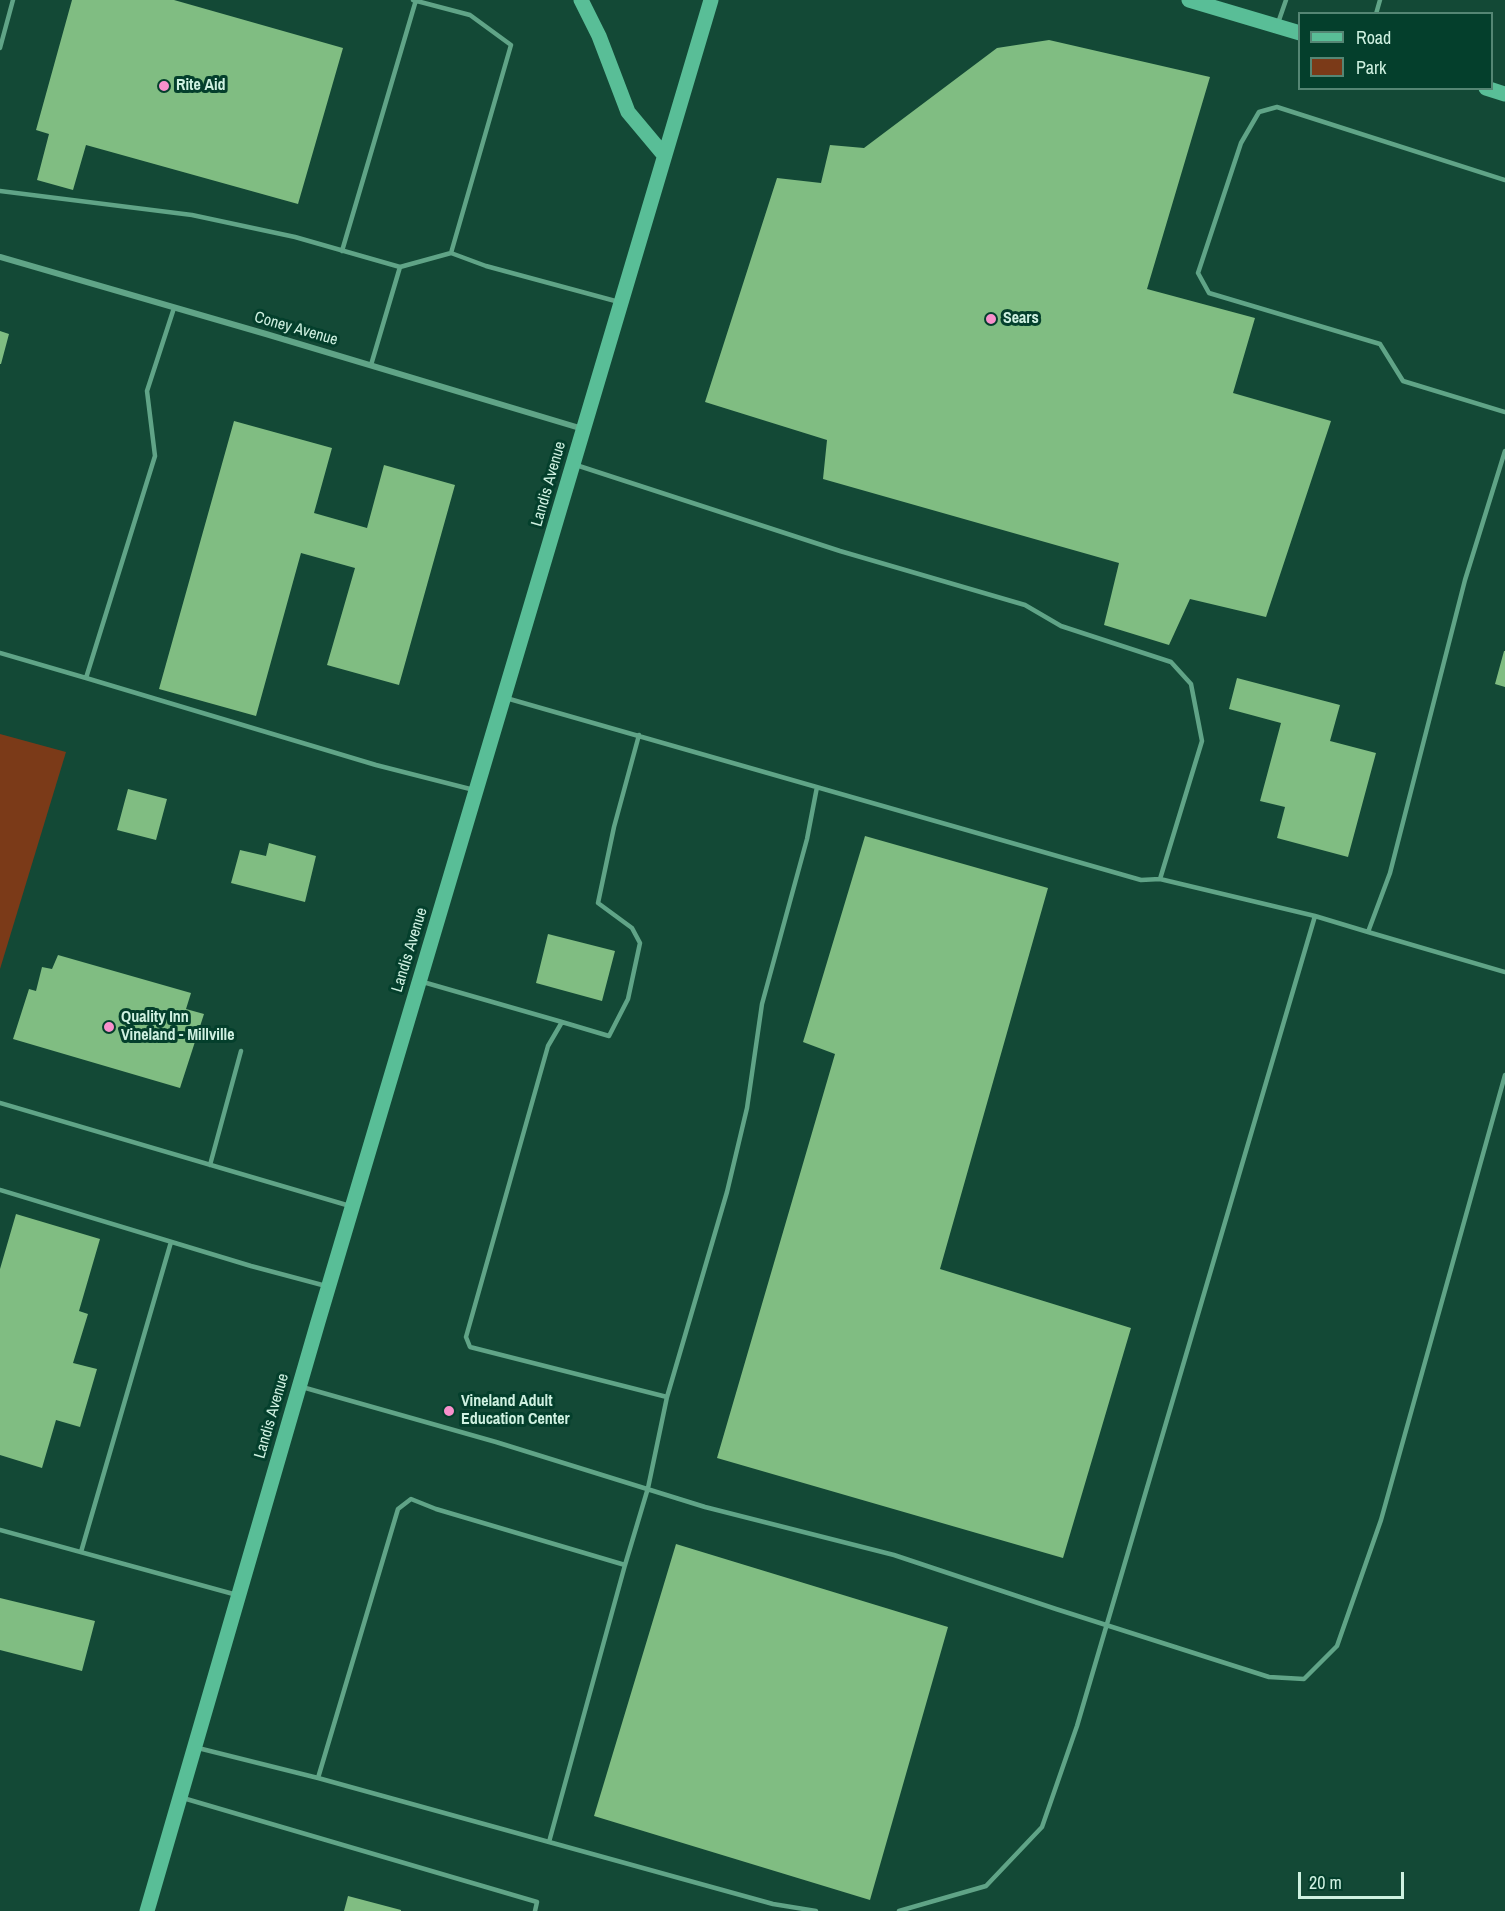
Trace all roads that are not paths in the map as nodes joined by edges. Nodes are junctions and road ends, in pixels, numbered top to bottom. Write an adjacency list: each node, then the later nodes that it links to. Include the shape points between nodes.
1 (13, 0): 9 (lane)
2 (415, 0): 13 (lane); 14 (lane, via 470,15 512,45)
3 (581, 0): 10 (main road, via 628,112)
4 (711, 0): 10 (main road, Landis Avenue)
5 (1189, 0): 7 (main road)
6 (1286, 0): 7 (lane)
7 (1277, 27): 8 (main road)
8 (1298, 33)
9 (0, 48)
10 (664, 155): 17 (main road, Landis Avenue)
11 (1505, 180): 20 (lane, via 1277,107 1259,112 1241,143 1198,273 1209,293 1380,344 1402,381)
12 (0, 191): 13 (lane, via 192,215)
13 (342, 251): 16 (lane)
14 (452, 253): 16 (lane); 17 (lane, via 486,266)
15 (0, 257): 18 (street, Coney Avenue)
16 (400, 267): 19 (lane)
17 (622, 302): 21 (main road, Landis Avenue)
18 (174, 308): 19 (street, Coney Avenue); 25 (lane, via 147,391 155,456)
19 (371, 365): 21 (street, Coney Avenue)
20 (1505, 412)
21 (584, 429): 23 (main road, Landis Avenue)
22 (1505, 451): 32 (lane, via 1465,580 1390,873)
23 (573, 464): 26 (main road, Landis Avenue); 30 (lane, via 1025,605 1061,626 1170,662 1191,684 1202,741)
24 (0, 653): 25 (lane)
25 (87, 678): 29 (lane, via 376,765)
26 (505, 697): 27 (lane); 29 (main road, Landis Avenue)
27 (639, 735): 28 (lane); 35 (lane, via 598,903 632,928 640,943 628,999 609,1036)
28 (817, 787): 30 (lane, via 1141,880); 45 (lane, via 807,839 762,1004 747,1108 727,1192)
29 (477, 791): 34 (main road, Landis Avenue)
30 (1160, 879): 31 (lane)
31 (1315, 916): 32 (lane); 51 (lane)
32 (1368, 932): 33 (lane)
33 (1505, 972)
34 (420, 981): 35 (lane); 41 (main road, Landis Avenue)
35 (562, 1022): 45 (lane, via 548,1046 466,1337 470,1347)
36 (241, 1051): 39 (lane)
37 (1505, 1075): 51 (lane, via 1381,1520 1337,1646 1304,1678 1269,1677)
38 (0, 1103): 39 (lane)
39 (210, 1165): 41 (lane)
40 (0, 1190): 42 (lane)
41 (353, 1206): 43 (main road, Landis Avenue)
42 (171, 1242): 43 (lane); 48 (lane)
43 (329, 1287): 44 (main road, Landis Avenue)
44 (300, 1386): 46 (lane); 50 (main road, Landis Avenue)
45 (667, 1397): 46 (lane)
46 (648, 1488): 49 (lane); 51 (lane, via 705,1507 894,1555)
47 (0, 1530): 48 (lane)
48 (81, 1552): 50 (lane)
49 (625, 1565): 53 (lane, via 436,1509 411,1498 398,1509); 55 (lane)
50 (238, 1596): 52 (main road, Landis Avenue)
51 (1107, 1625): 59 (lane, via 1042,1827 986,1886)
52 (195, 1747): 53 (lane); 54 (main road, Landis Avenue)
53 (318, 1778): 55 (lane)
54 (180, 1797): 56 (main road, Landis Avenue); 57 (lane, via 537,1902)
55 (549, 1842): 58 (lane, via 773,1904)
56 (147, 1911)
57 (535, 1911)
58 (816, 1911)
59 (899, 1911)

